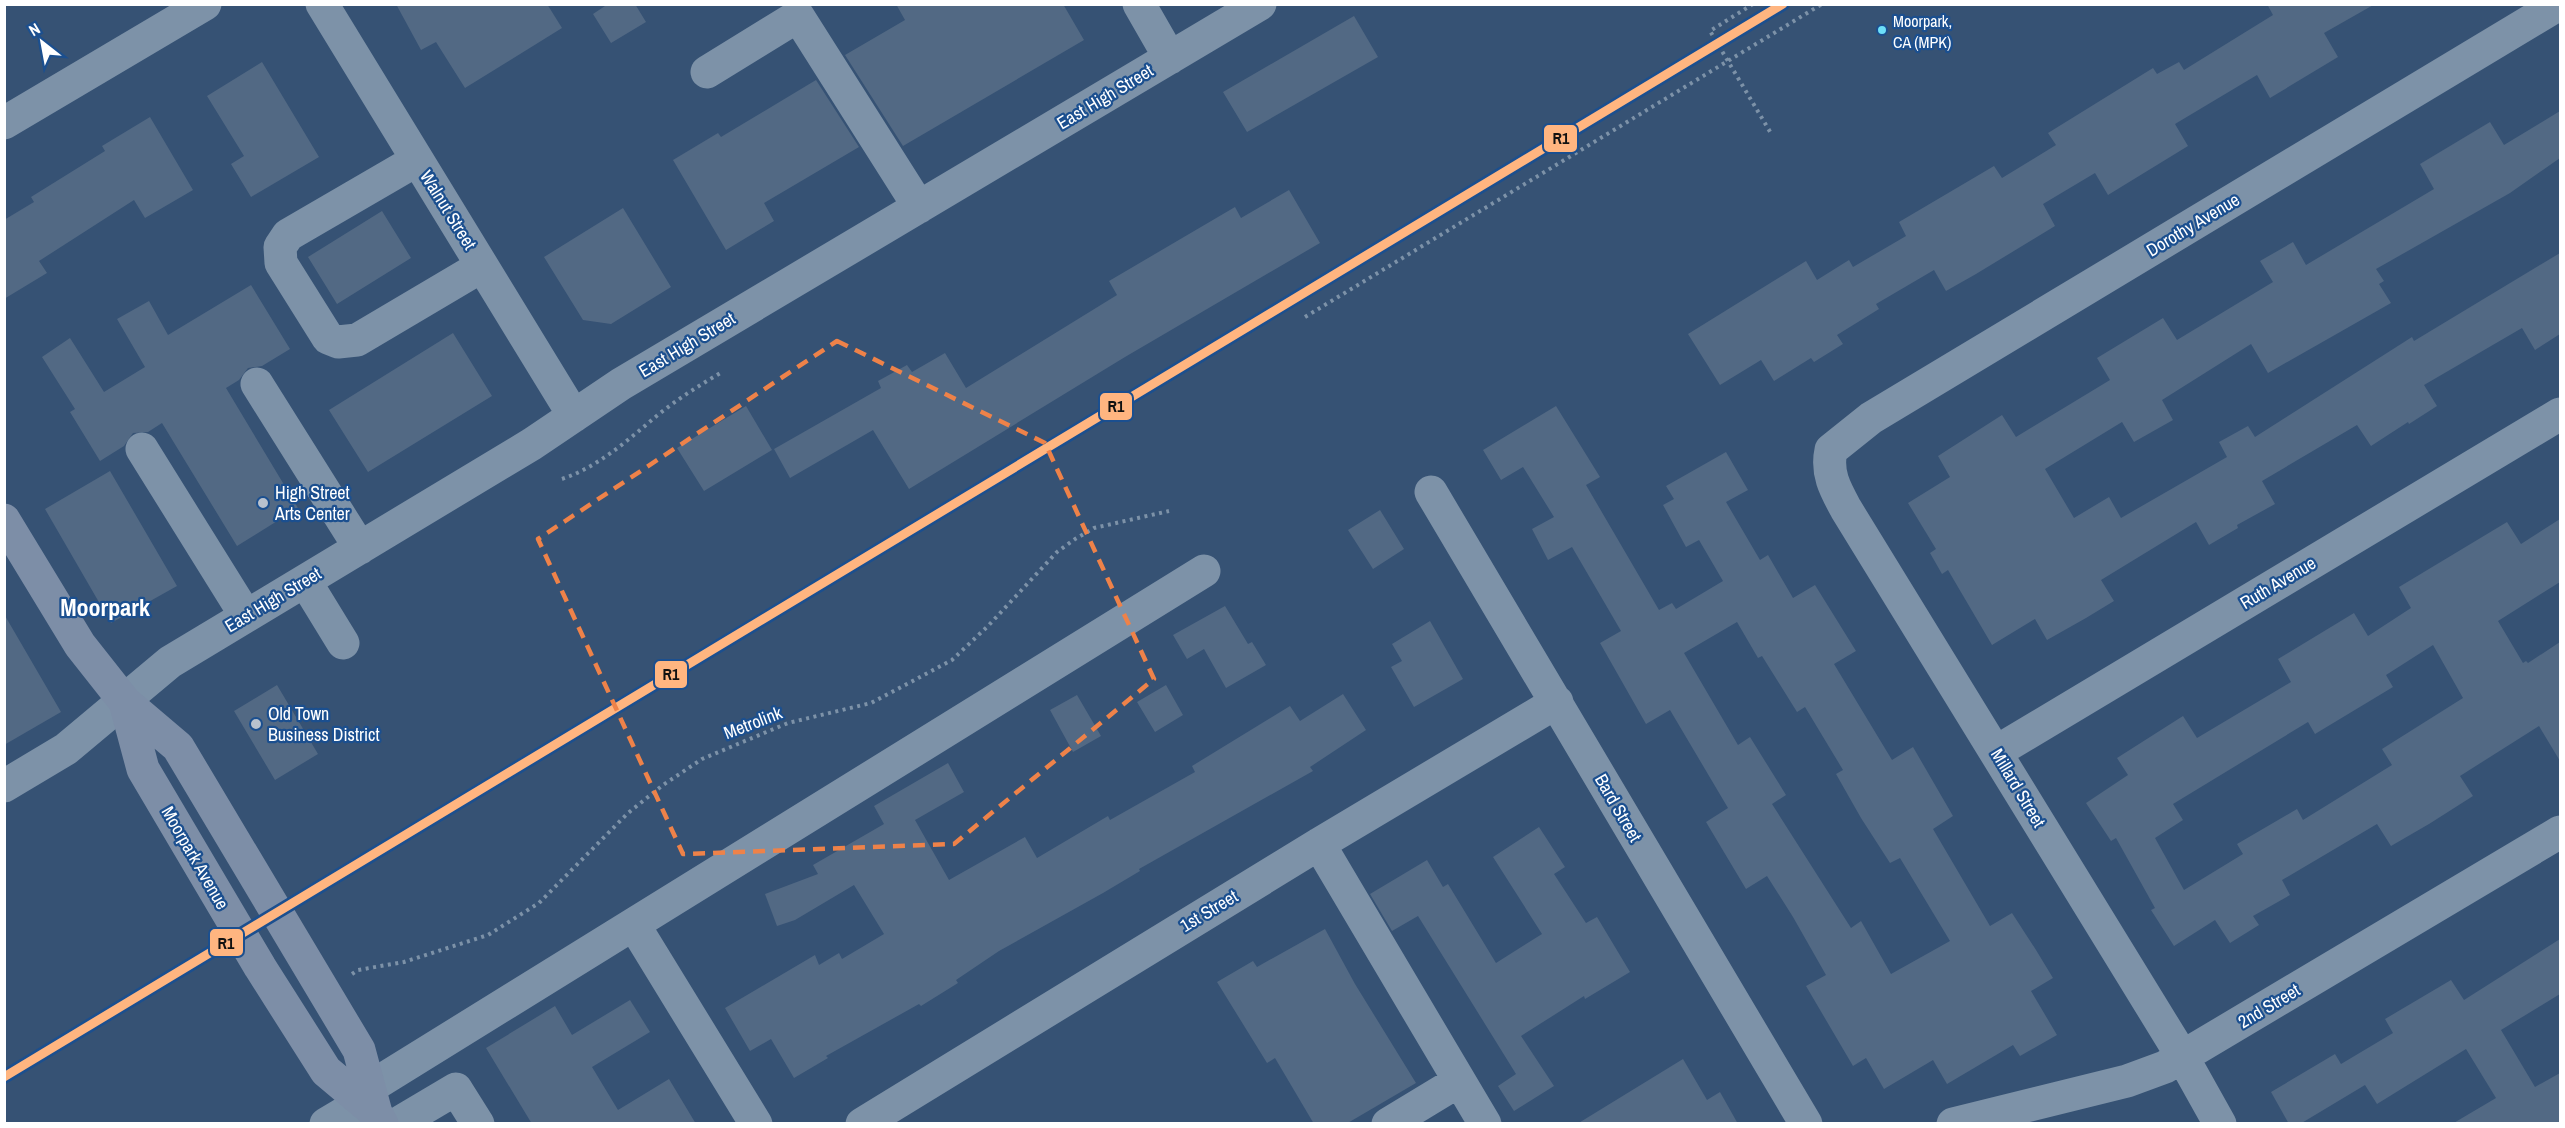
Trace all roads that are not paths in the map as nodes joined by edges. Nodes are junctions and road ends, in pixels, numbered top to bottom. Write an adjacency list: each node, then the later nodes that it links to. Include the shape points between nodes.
1 (205, 4): 8 (street)
2 (322, 4): 9 (street, Walnut Street)
3 (1139, 4): 6 (street)
4 (1260, 4): 6 (street, East High Street)
5 (2559, 4): 16 (street, Dorothy Avenue, via 1871,418)
6 (1170, 58): 10 (street, East High Street)
7 (707, 72): 10 (street, via 798,16)
8 (4, 123)
9 (417, 160): 11 (street, Walnut Street); 11 (street, via 288,235 280,247 281,263 328,338 338,342 357,340)
10 (919, 207): 14 (street, East High Street, via 621,384)
11 (482, 266): 14 (street, Walnut Street)
12 (257, 384): 19 (street)
13 (2560, 414): 26 (street, Ruth Avenue)
14 (574, 416): 19 (street, East High Street)
15 (142, 448): 22 (street)
16 (1831, 450): 26 (street, Millard Street, via 1831,483)
17 (1431, 492): 25 (street, Bard Street)
18 (4, 520): 24 (main road, Moorpark Avenue, via 80,645)
19 (360, 548): 21 (street, East High Street)
20 (1204, 571): 30 (street)
21 (305, 581): 22 (street, East High Street); 23 (street)
22 (246, 616): 24 (street, East High Street, via 170,662)
23 (343, 643)
24 (125, 702): 27 (street, East High Street, via 66,749); 33 (main road, Moorpark Avenue, via 178,747 348,1030 359,1050); 33 (main road, Moorpark Avenue, via 143,769 240,935 326,1071)
25 (1557, 702): 29 (street, 1st Street); 40 (street, Bard Street)
26 (1996, 752): 31 (street, Millard Street)
27 (4, 786)
28 (2560, 832): 31 (street, 2nd Street)
29 (1319, 844): 32 (street); 37 (street, 1st Street)
30 (634, 925): 33 (street); 36 (street)
31 (2182, 1056): 41 (street, 2nd Street, via 2127,1081); 42 (street, Millard Street)
32 (1459, 1081): 38 (street); 39 (street)
33 (378, 1110): 34 (street); 35 (street, via 456,1089)
34 (326, 1124)
35 (478, 1124)
36 (756, 1124)
37 (862, 1124)
38 (1388, 1124)
39 (1485, 1124)
40 (1806, 1124)
41 (1953, 1124)
42 (2220, 1124)

